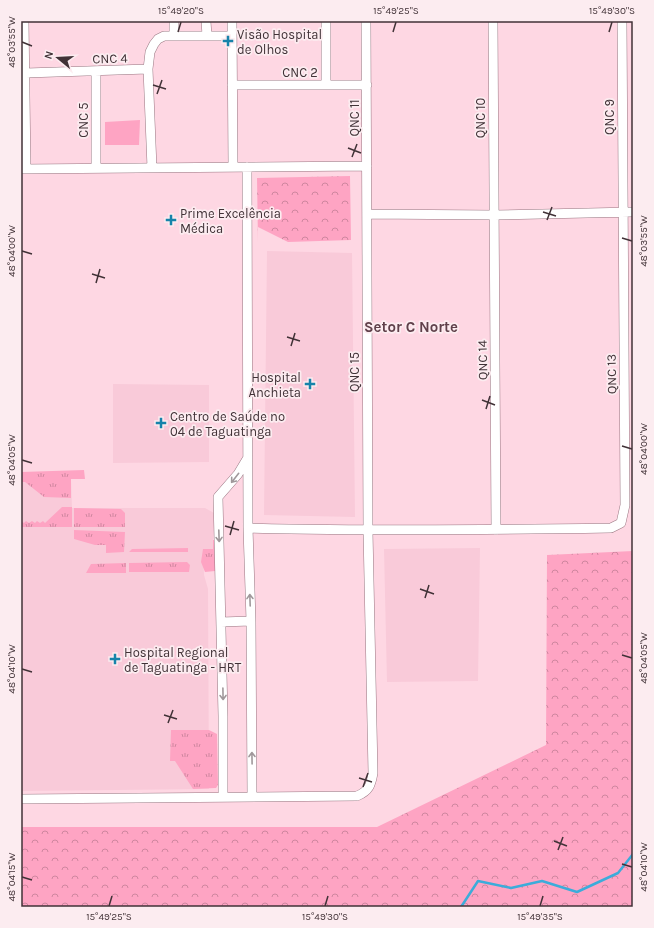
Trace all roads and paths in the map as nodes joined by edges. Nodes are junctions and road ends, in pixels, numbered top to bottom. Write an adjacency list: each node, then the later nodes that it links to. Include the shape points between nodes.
1 (24, 21): 14 (street)
2 (174, 21): 9 (street)
3 (206, 21): 10 (street)
4 (232, 21): 11 (street)
5 (326, 21): 17 (street)
6 (366, 21): 15 (street, QNC 11)
7 (493, 21): 27 (street, QNC 10)
8 (622, 21): 24 (street, QNC 9)
9 (174, 36): 10 (street); 12 (street, via 164,36 154,44 150,52)
10 (207, 36): 11 (street)
11 (232, 36): 16 (street)
12 (148, 69): 13 (street, CNC 4); 23 (street)
13 (96, 71): 14 (street, CNC 4); 22 (street, CNC 5)
14 (26, 73): 21 (street)
15 (367, 85): 17 (street, CNC 2); 18 (street, QNC 11)
16 (232, 86): 17 (street, CNC 2); 19 (street)
17 (326, 86)
18 (367, 166): 20 (street); 26 (street, QNC 11)
19 (232, 167): 20 (street); 23 (street)
20 (247, 167): 28 (street)
21 (23, 168): 22 (street)
22 (96, 168): 23 (street)
23 (152, 168)
24 (622, 212): 25 (street); 27 (street); 31 (street, QNC 13, via 625,505 621,523 611,528)
25 (633, 212)
26 (366, 214): 27 (street); 30 (street, QNC 15)
27 (494, 215): 31 (street, QNC 14)
28 (248, 457): 29 (street); 33 (street, one-way to 33, via 238,474 218,497)
29 (248, 528): 30 (street); 32 (street, one-way to 29)
30 (368, 530): 31 (street); 35 (street, QNC 15, via 373,773 371,785 366,792 357,796)
31 (496, 530)
32 (251, 621): 33 (street); 35 (street, one-way to 32)
33 (221, 622): 34 (street, one-way to 34)
34 (223, 797): 35 (street); 36 (street)
35 (252, 797)
36 (21, 799)

